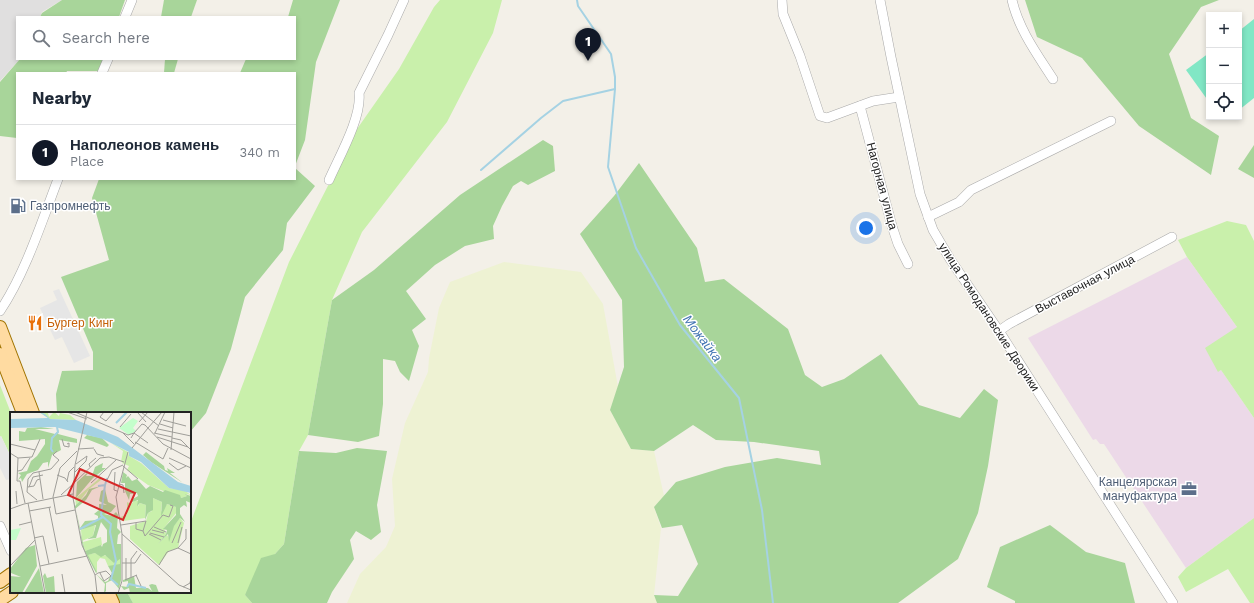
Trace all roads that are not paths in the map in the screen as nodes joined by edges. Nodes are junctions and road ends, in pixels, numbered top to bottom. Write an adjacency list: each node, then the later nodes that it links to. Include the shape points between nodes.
1 (132, 0): 6 (street)
2 (404, 0): 14 (street, via 359,93 357,114)
3 (782, 0): 11 (street, via 783,14 820,116 827,118)
4 (880, 0): 10 (street, улица Ромодановские Дворики)
5 (1012, 0): 9 (street, via 1015,15 1026,38)
6 (125, 16)
7 (108, 60): 8 (street)
8 (102, 72)
9 (1053, 79)
10 (899, 97): 11 (street); 15 (street, улица Ромодановские Дворики, via 920,194)
11 (860, 106): 17 (street, Нагорная улица, via 892,226)
12 (1112, 121): 15 (street, via 971,190 959,202)
13 (58, 180): 18 (street)
14 (329, 180)
15 (928, 217): 22 (street, улица Ромодановские Дворики, via 950,260)
16 (1172, 238): 22 (street, Выставочная улица)
17 (908, 264)
18 (11, 293): 19 (street); 20 (street)
19 (0, 297)
20 (0, 311)
21 (0, 327): 25 (main road)
22 (999, 331): 34 (street, улица Ромодановские Дворики)
23 (1, 359): 24 (main road)
24 (23, 412)
25 (33, 412)
26 (0, 526): 27 (street)
27 (10, 549)
28 (10, 593): 31 (main road)
29 (98, 593): 32 (main road)
30 (108, 593): 33 (main road)
31 (0, 600)
32 (103, 603)
33 (113, 603)
34 (1173, 603)

